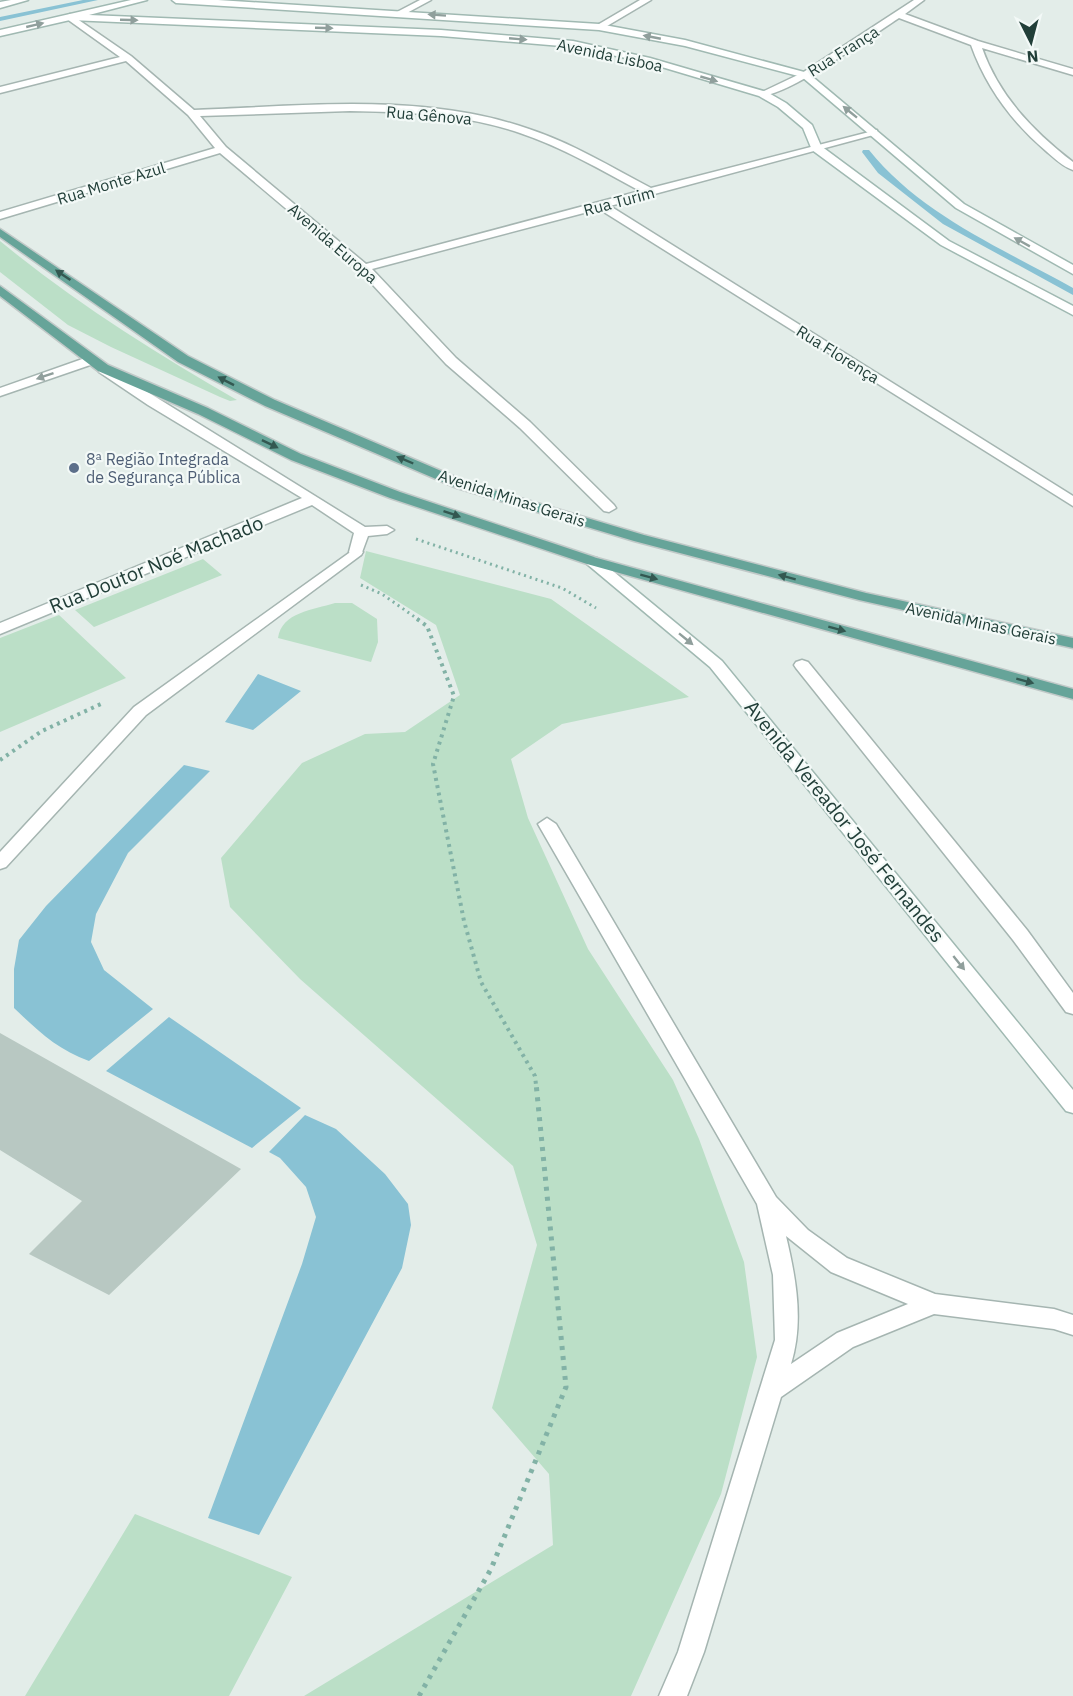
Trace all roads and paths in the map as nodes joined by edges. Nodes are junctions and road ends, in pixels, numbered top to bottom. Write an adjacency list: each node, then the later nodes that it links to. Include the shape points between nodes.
1 (24, 0): 7 (street)
2 (143, 0): 11 (street)
3 (176, 0): 8 (street, Avenida Lisboa)
4 (427, 0): 9 (street)
5 (647, 0): 13 (street)
6 (920, 0): 10 (street, Rua França)
7 (0, 5)
8 (317, 8): 9 (street, Avenida Lisboa); 12 (street, via 298,19)
9 (402, 12): 13 (street, Avenida Lisboa, one-way to 9)
10 (900, 15): 15 (street); 18 (street, Rua França)
11 (70, 17): 12 (street, Avenida Lisboa, one-way to 12); 14 (street, one-way to 11); 16 (street, Avenida Europa)
12 (303, 27): 20 (street, Avenida Lisboa, one-way to 20, via 573,44 647,60)
13 (599, 27): 18 (street, Avenida Lisboa, one-way to 13, via 685,43)
14 (0, 33)
15 (975, 43): 17 (street); 25 (street, via 995,90 1026,125)
16 (128, 58): 19 (street); 21 (street, Avenida Europa)
17 (1073, 72)
18 (805, 75): 20 (street, Rua França); 22 (street, Avenida Lisboa, one-way to 18)
19 (0, 90)
20 (763, 94): 23 (street, Avenida Lisboa, via 808,127)
21 (192, 113): 24 (street, Avenida Europa); 26 (street, Rua Gênova, via 358,110 475,118 538,136)
22 (873, 132): 23 (street, Rua Turim); 31 (street, Avenida Lisboa, one-way to 22, via 960,206)
23 (816, 148): 26 (street, Rua Turim); 33 (street, Avenida Lisboa, via 945,243)
24 (222, 149): 28 (street, Rua Monte Azul); 30 (street, Avenida Europa)
25 (1073, 167)
26 (651, 192): 27 (street, Rua Turim)
27 (603, 206): 30 (street, Rua Turim); 37 (street, Rua Florença)
28 (0, 216)
29 (0, 232): 45 (main road, Avenida Minas Gerais, one-way to 29, via 864,597 639,538 462,485 270,403 183,358)
30 (364, 268): 38 (street, Avenida Europa, via 452,362 525,425)
31 (1073, 270)
32 (0, 290): 34 (main road, Avenida Minas Gerais)
33 (1073, 311)
34 (97, 364): 35 (street, one-way to 35); 36 (street, Avenida Minas Gerais); 41 (main road, Avenida Minas Gerais, one-way to 41, via 296,457 395,495)
35 (0, 392)
36 (313, 499): 40 (street, Avenida Minas Gerais); 44 (street, Rua Doutor Noé Machado)
37 (1073, 502)
38 (609, 508)
39 (387, 530): 40 (street); 43 (path, via 541,580)
40 (362, 532): 42 (street, via 356,552)
41 (592, 561): 47 (main road, Avenida Minas Gerais, one-way to 47); 53 (street, Avenida Vereador José Fernandes, one-way to 53, via 716,664)
42 (331, 570): 51 (street, via 140,711); 58 (path, via 382,594 427,626 454,696 433,764 464,921 482,982 535,1076 566,1387 491,1569)
43 (599, 610)
44 (0, 629)
45 (1073, 643)
46 (802, 665): 52 (street, via 1020,935)
47 (1073, 694)
48 (105, 703): 49 (path, via 42,730)
49 (0, 760)
50 (547, 824): 54 (street)
51 (0, 863)
52 (1073, 1007)
53 (1073, 1106)
54 (768, 1203): 55 (street, via 800,1236 839,1265); 57 (street, via 784,1275 787,1340)
55 (933, 1304): 56 (street, via 1054,1319); 57 (street, via 845,1340)
56 (1073, 1325)
57 (772, 1390): 59 (street, via 691,1652)
58 (419, 1696)
59 (673, 1696)

